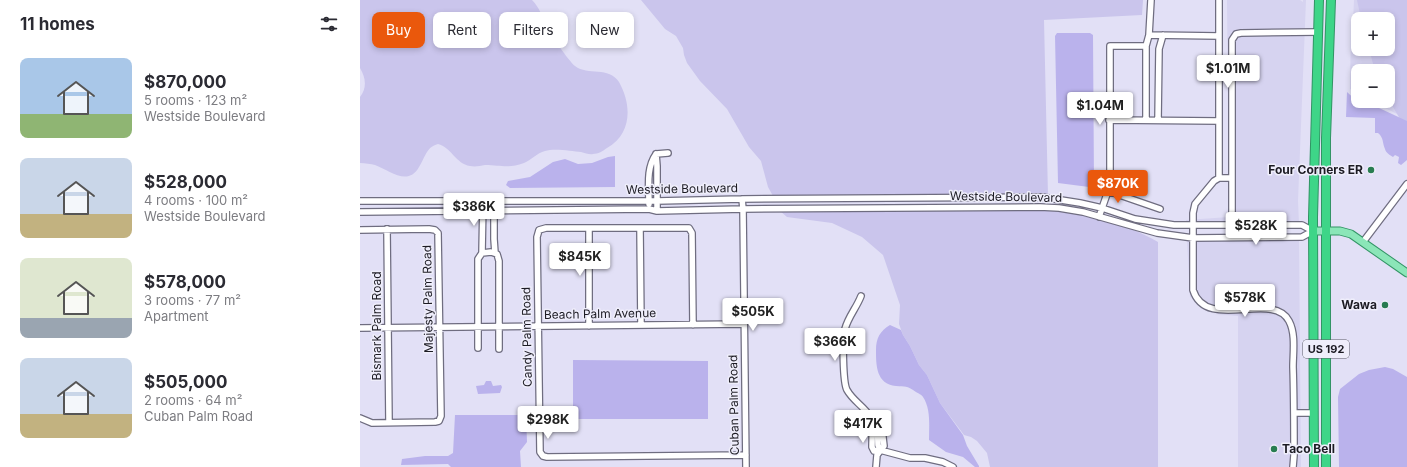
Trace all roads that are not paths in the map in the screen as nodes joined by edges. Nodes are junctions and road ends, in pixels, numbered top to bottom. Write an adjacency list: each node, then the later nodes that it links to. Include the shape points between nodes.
1 (1151, 0): 8 (street)
2 (1219, 0): 10 (street)
3 (1319, 0): 5 (highway, US 192)
4 (1331, 0): 6 (highway, US 192)
5 (1319, 12): 6 (highway, via 1323,25); 7 (highway, US 192)
6 (1330, 30): 12 (highway, US 192)
7 (1318, 32): 12 (highway); 20 (street, via 1244,32 1234,37 1231,43); 47 (highway, US 192)
8 (1149, 35): 9 (street); 11 (street)
9 (1163, 35): 10 (street); 15 (street, via 1159,49)
10 (1219, 36): 16 (street)
11 (1146, 46): 13 (street, via 1110,46); 14 (street)
12 (1329, 50): 46 (highway, US 192)
13 (1109, 120): 14 (street); 24 (street)
14 (1146, 120): 15 (street)
15 (1158, 120): 16 (street)
16 (1219, 121): 19 (street)
17 (668, 153): 18 (street)
18 (656, 154): 21 (street, via 651,163); 22 (street)
19 (1219, 178): 20 (street); 40 (street, via 1195,204)
20 (1232, 178): 41 (street)
21 (649, 179): 22 (street); 29 (street)
22 (657, 179): 30 (street)
23 (1407, 184): 51 (street)
24 (1108, 191): 31 (street); 34 (street)
25 (742, 199): 30 (street, Westside Boulevard); 31 (street, Westside Boulevard, via 1042,197); 33 (street, Cuban Palm Road)
26 (360, 201): 27 (street, Westside Boulevard)
27 (483, 201): 28 (street, Westside Boulevard); 35 (street)
28 (494, 201): 29 (street, Westside Boulevard); 36 (street)
29 (649, 201): 30 (street, Westside Boulevard); 32 (street)
30 (657, 201): 37 (street)
31 (1102, 208): 39 (street); 40 (street, Westside Boulevard, via 1156,223)
32 (649, 209): 36 (street, Westside Boulevard); 37 (street, Westside Boulevard)
33 (743, 209): 37 (street, Westside Boulevard); 39 (street, Westside Boulevard, via 1040,207 1059,208); 56 (street, Cuban Palm Road)
34 (1160, 209)
35 (483, 211): 36 (street, Westside Boulevard); 38 (street, Westside Boulevard); 49 (street)
36 (494, 211): 50 (street)
37 (657, 211)
38 (360, 212)
39 (1099, 217): 48 (street, Westside Boulevard, via 1157,233)
40 (1193, 225): 41 (street, Westside Boulevard); 48 (street)
41 (1232, 225): 47 (street, Westside Boulevard, via 1302,225)
42 (589, 228): 43 (street); 61 (street, Candy Palm Road, via 539,230); 62 (street)
43 (640, 228): 57 (street); 58 (street, via 685,227 692,231)
44 (360, 230): 45 (street, Majesty Palm Road)
45 (387, 230): 63 (street, Bismark Palm Road); 64 (street, Majesty Palm Road, via 433,230 438,233)
46 (1326, 230): 47 (main road); 51 (main road, via 1348,233); 73 (highway, US 192)
47 (1313, 231): 48 (street, Westside Boulevard, via 1302,237); 69 (highway, US 192)
48 (1193, 238): 68 (street, via 1193,290 1200,303 1218,310 1274,310 1289,321 1293,338)
49 (483, 239): 50 (street); 52 (street)
50 (494, 239): 53 (street)
51 (1364, 242): 54 (main road)
52 (482, 253): 53 (street); 59 (street, via 478,261)
53 (495, 253): 60 (street, via 499,261)
54 (1407, 274)
55 (861, 296): 71 (street, via 844,330 844,380 846,389 867,412)
56 (744, 324): 58 (street, Beach Palm Avenue); 75 (street, Cuban Palm Road)
57 (641, 325): 58 (street, Beach Palm Avenue); 62 (street, Beach Palm Avenue)
58 (693, 325)
59 (478, 326): 60 (street, Beach Palm Avenue); 64 (street, Beach Palm Avenue); 66 (street)
60 (499, 326): 61 (street, Beach Palm Avenue); 67 (street)
61 (538, 326): 62 (street, Beach Palm Avenue); 75 (street, Candy Palm Road, via 539,450 543,456)
62 (589, 326)
63 (388, 327): 64 (street, Beach Palm Avenue); 65 (street, Beach Palm Avenue); 72 (street, Bismark Palm Road)
64 (440, 327): 72 (street, Majesty Palm Road, via 439,421)
65 (360, 328)
66 (478, 348)
67 (499, 349)
68 (1294, 413): 69 (street); 79 (street)
69 (1314, 413): 73 (highway); 80 (highway, US 192)
70 (360, 418): 72 (street, via 370,422)
71 (871, 421): 74 (street, via 872,447); 74 (street, via 877,417 882,429 884,446)
72 (389, 422)
73 (1326, 430): 81 (highway, US 192)
74 (877, 450): 77 (street); 78 (street, via 902,457 925,458)
75 (746, 455): 76 (street, Cuban Palm Road)
76 (746, 467)
77 (876, 467)
78 (954, 467)
79 (1293, 467)
80 (1314, 467)
81 (1326, 467)

